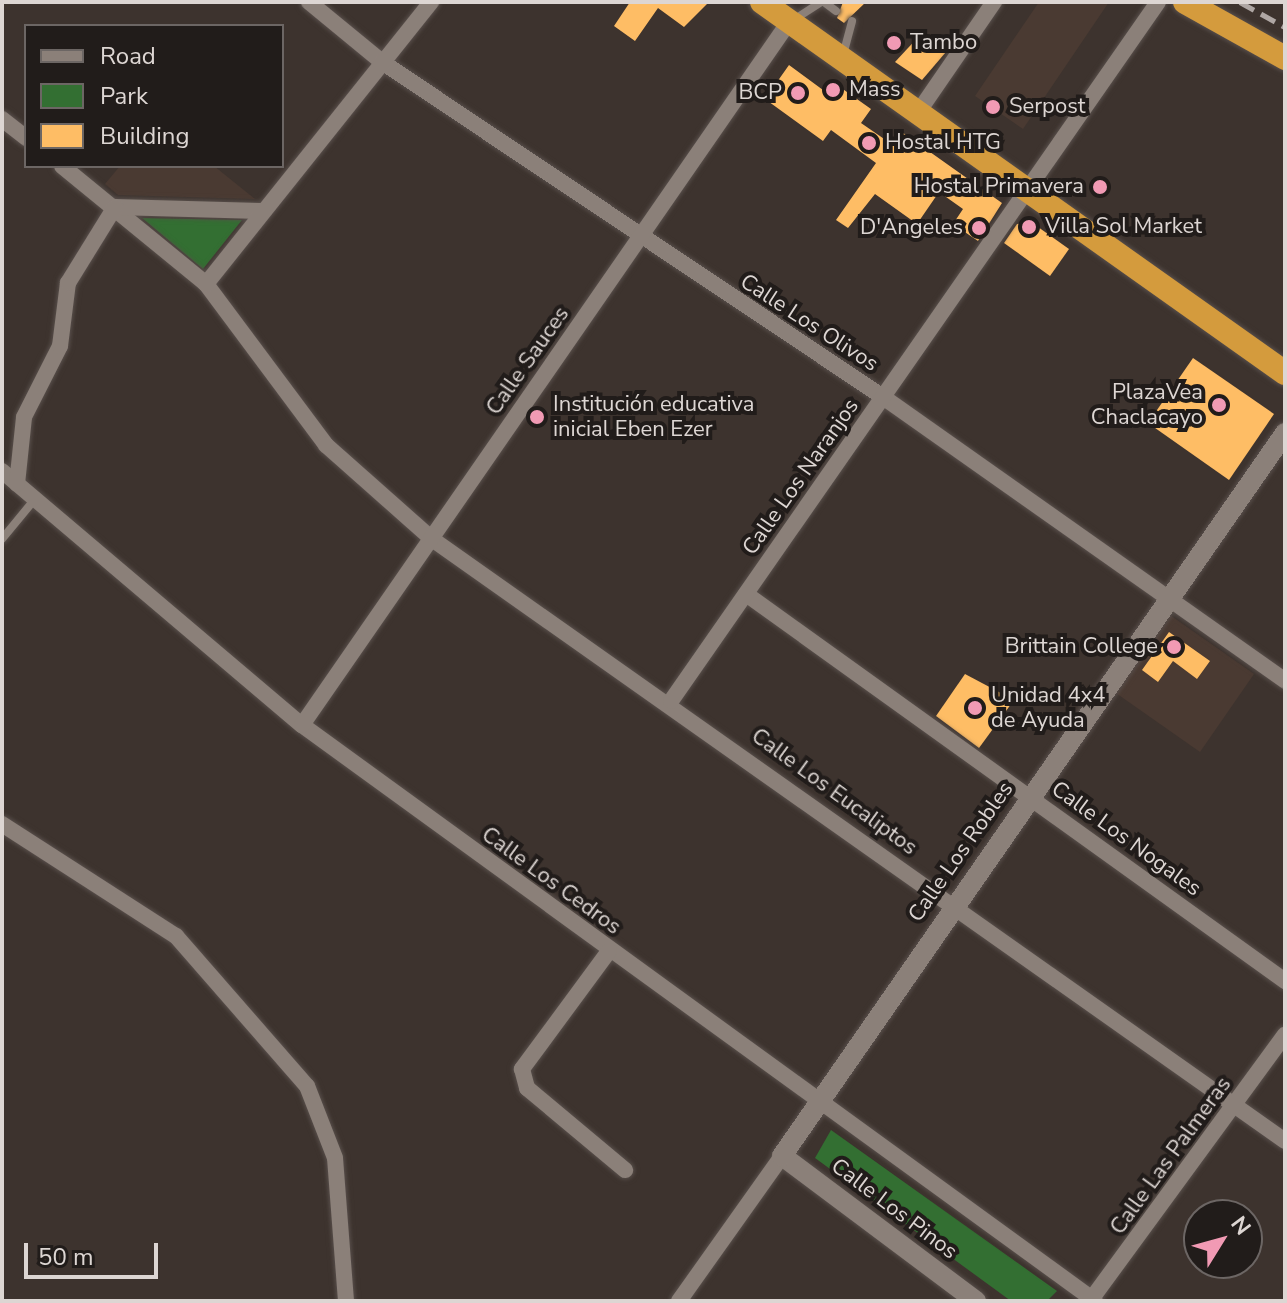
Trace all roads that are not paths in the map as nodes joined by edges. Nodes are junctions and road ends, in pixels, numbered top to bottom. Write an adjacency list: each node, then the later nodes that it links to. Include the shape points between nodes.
1 (309, 2): 13 (street, Calle Los Olivos)
2 (431, 2): 13 (street)
3 (762, 2): 10 (highway)
4 (822, 2): 8 (lane); 10 (lane)
5 (994, 2): 14 (street)
6 (1158, 2): 18 (street, Calle Los Naranjos)
7 (1185, 2): 11 (highway)
8 (836, 11)
9 (852, 21): 12 (lane)
10 (789, 22): 12 (highway); 21 (street, Calle Sauces)
11 (1285, 58)
12 (842, 59): 14 (highway)
13 (382, 62): 20 (street); 21 (street, Calle Los Olivos)
14 (917, 114): 18 (highway)
15 (2, 119): 16 (street)
16 (24, 136)
17 (65, 168): 19 (street, Calle Los Eucaliptos)
18 (1027, 193): 23 (highway); 24 (street, Calle Los Naranjos)
19 (115, 207): 20 (street); 22 (street, Calle Los Eucaliptos); 27 (street, via 68,283 60,346 24,417)
20 (261, 211): 22 (street)
21 (640, 240): 24 (street, Calle Los Olivos); 30 (street, Calle Sauces)
22 (206, 284): 30 (street, Calle Los Eucaliptos, via 326,445)
23 (1285, 373)
24 (883, 397): 31 (street, Calle Los Naranjos); 32 (street, Calle Los Olivos)
25 (1285, 433): 32 (street, Calle Los Robles)
26 (2, 471): 27 (street, Calle Los Cedros)
27 (17, 484): 28 (street, Calle Los Cedros)
28 (35, 499): 29 (lane); 35 (street, Calle Los Cedros)
29 (2, 539)
30 (432, 539): 34 (street, Calle Los Eucaliptos); 35 (street, Calle Sauces)
31 (746, 594): 34 (street, Calle Los Naranjos); 36 (street, Calle Los Nogales)
32 (1169, 597): 33 (street, Calle Los Olivos); 36 (street, Calle Los Robles)
33 (1285, 681)
34 (671, 701): 38 (street, Calle Los Eucaliptos)
35 (302, 725): 39 (street, Calle Los Cedros)
36 (1029, 796): 38 (street, Calle Los Robles); 40 (street, Calle Los Nogales)
37 (2, 824): 48 (street, via 176,936 307,1086 335,1158)
38 (952, 904): 42 (street, Calle Los Robles); 43 (street, Calle Los Eucaliptos)
39 (609, 951): 42 (street, Calle Los Cedros); 46 (street, via 522,1069 527,1088)
40 (1285, 981)
41 (1285, 1035): 43 (street, Calle Las Palmeras)
42 (818, 1105): 45 (street, Calle Los Robles); 47 (street, Calle Los Cedros)
43 (1236, 1106): 44 (street, Calle Los Eucaliptos); 47 (street, Calle Las Palmeras)
44 (1285, 1141)
45 (782, 1156): 49 (street, Calle Los Robles); 50 (street, Calle Los Pinos)
46 (625, 1170)
47 (1092, 1300)
48 (346, 1301)
49 (679, 1301)
50 (976, 1301)

